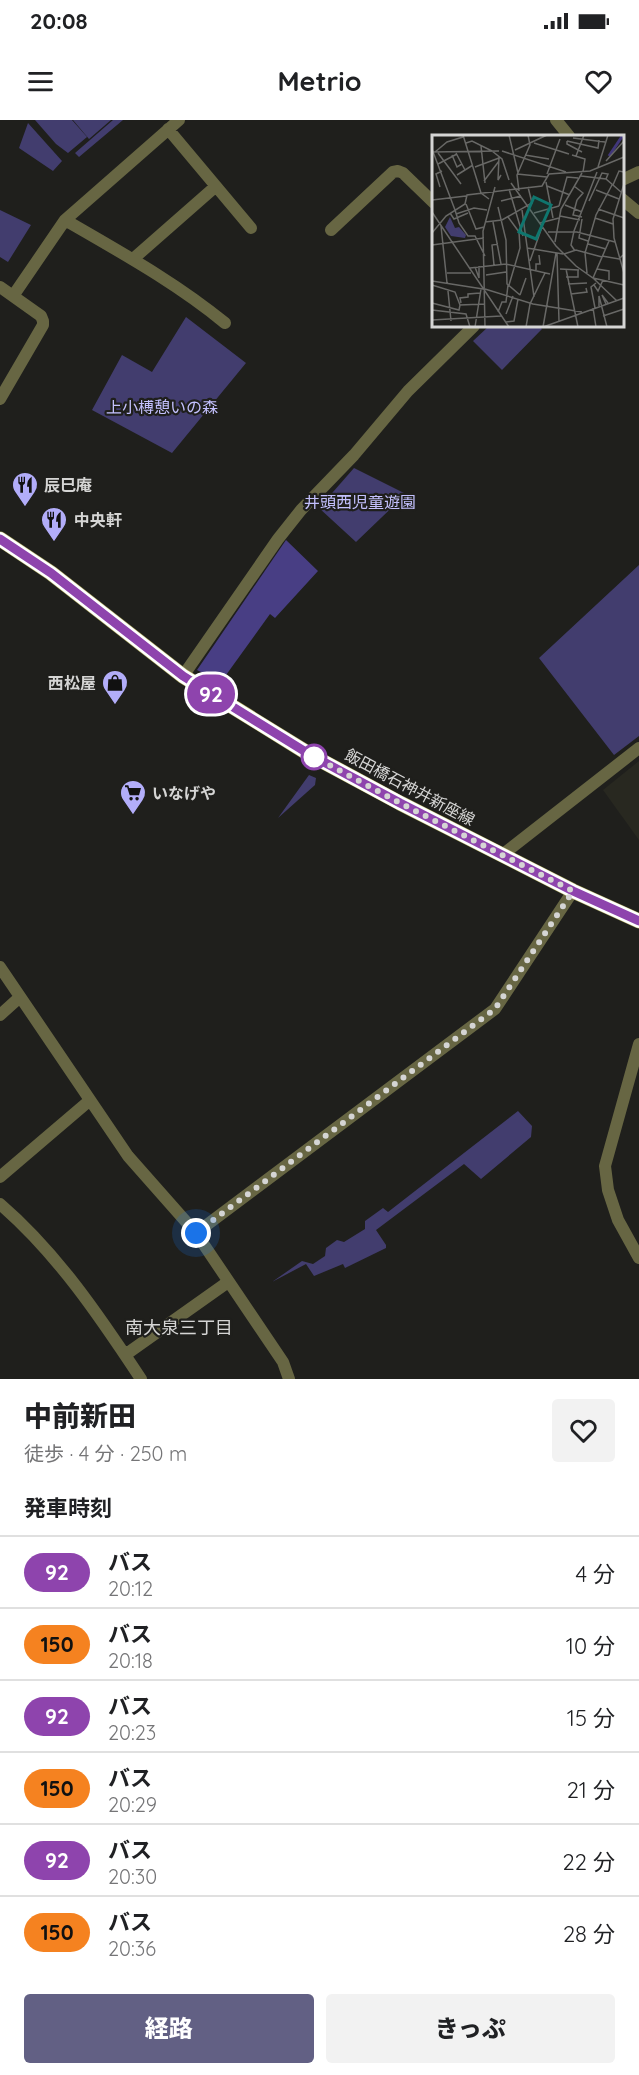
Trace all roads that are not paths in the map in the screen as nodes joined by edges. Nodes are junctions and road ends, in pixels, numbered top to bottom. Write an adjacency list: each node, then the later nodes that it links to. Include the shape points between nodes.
1 (179, 120): 3 (street)
2 (556, 120): 4 (street)
3 (168, 129): 7 (street); 11 (street)
4 (568, 135)
5 (639, 172): 6 (street)
6 (624, 179)
7 (215, 187): 12 (street); 14 (street)
8 (624, 201): 10 (street)
9 (432, 202): 13 (street, via 403,173 393,172)
10 (639, 213)
11 (64, 220): 14 (street); 16 (street)
12 (251, 228)
13 (331, 230)
14 (133, 259): 17 (street)
15 (0, 287): 16 (street)
16 (13, 296): 19 (street, via 41,316 43,325)
17 (225, 323)
18 (473, 327): 21 (street, via 408,391 302,510)
19 (0, 399)
20 (0, 539): 21 (main road, 飯田橋石神井新座線, via 51,573)
21 (183, 676): 23 (main road, 飯田橋石神井新座線, via 309,754)
22 (639, 748): 23 (street)
23 (502, 855): 24 (main road, 飯田橋石神井新座線)
24 (573, 891): 25 (main road, 飯田橋石神井新座線); 33 (street, via 495,1009)
25 (639, 921)
26 (0, 967): 27 (street)
27 (20, 997): 28 (street); 30 (street)
28 (0, 1015)
29 (639, 1044): 34 (street, via 605,1166 618,1220)
30 (89, 1101): 31 (street); 33 (street, via 128,1156)
31 (0, 1177)
32 (0, 1204): 36 (street, via 64,1271)
33 (196, 1233): 35 (street)
34 (639, 1258)
35 (228, 1282): 36 (street); 38 (street, via 283,1362)
36 (125, 1355): 37 (street)
37 (141, 1379)
38 (289, 1379)

